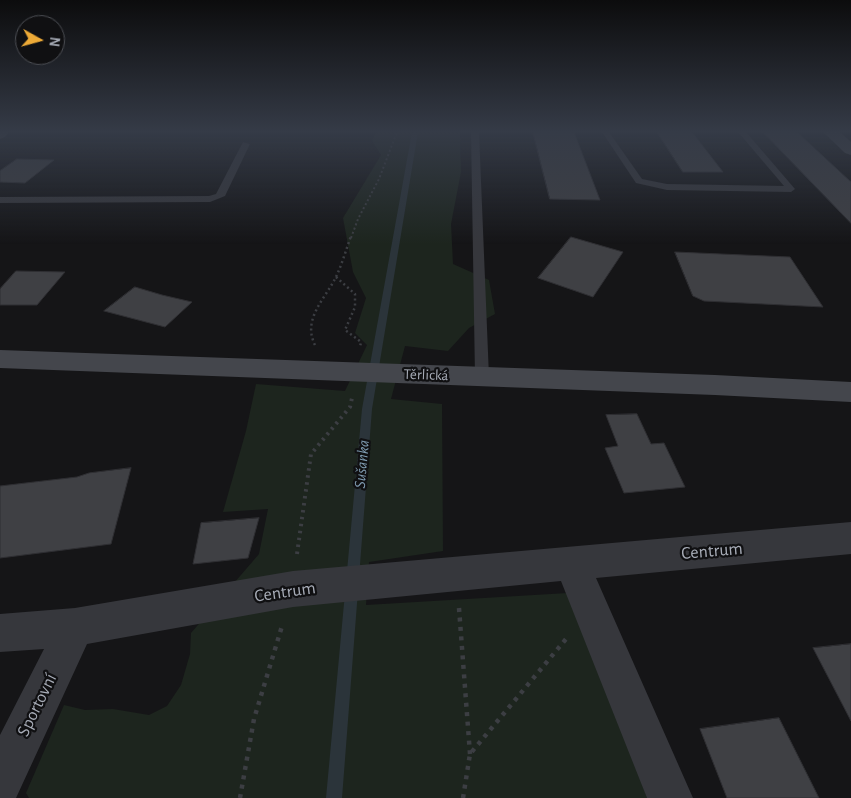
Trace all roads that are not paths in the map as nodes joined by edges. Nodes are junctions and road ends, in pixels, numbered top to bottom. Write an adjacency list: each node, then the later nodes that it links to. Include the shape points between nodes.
1 (233, 169): 5 (lane, via 220,196 210,199)
2 (476, 169): 7 (lane)
3 (630, 169): 4 (lane, via 638,181 667,187 791,189)
4 (774, 169)
5 (0, 200)
6 (0, 359): 7 (main road, Těrlická)
7 (482, 377): 8 (main road, Těrlická)
8 (851, 392)
9 (851, 538): 10 (street, Centrum)
10 (572, 564): 11 (street, Centrum, via 309,588); 14 (street)
11 (74, 627): 12 (street, Centrum); 13 (street, Sportovní)
12 (0, 633)
13 (0, 782)
14 (670, 798)

